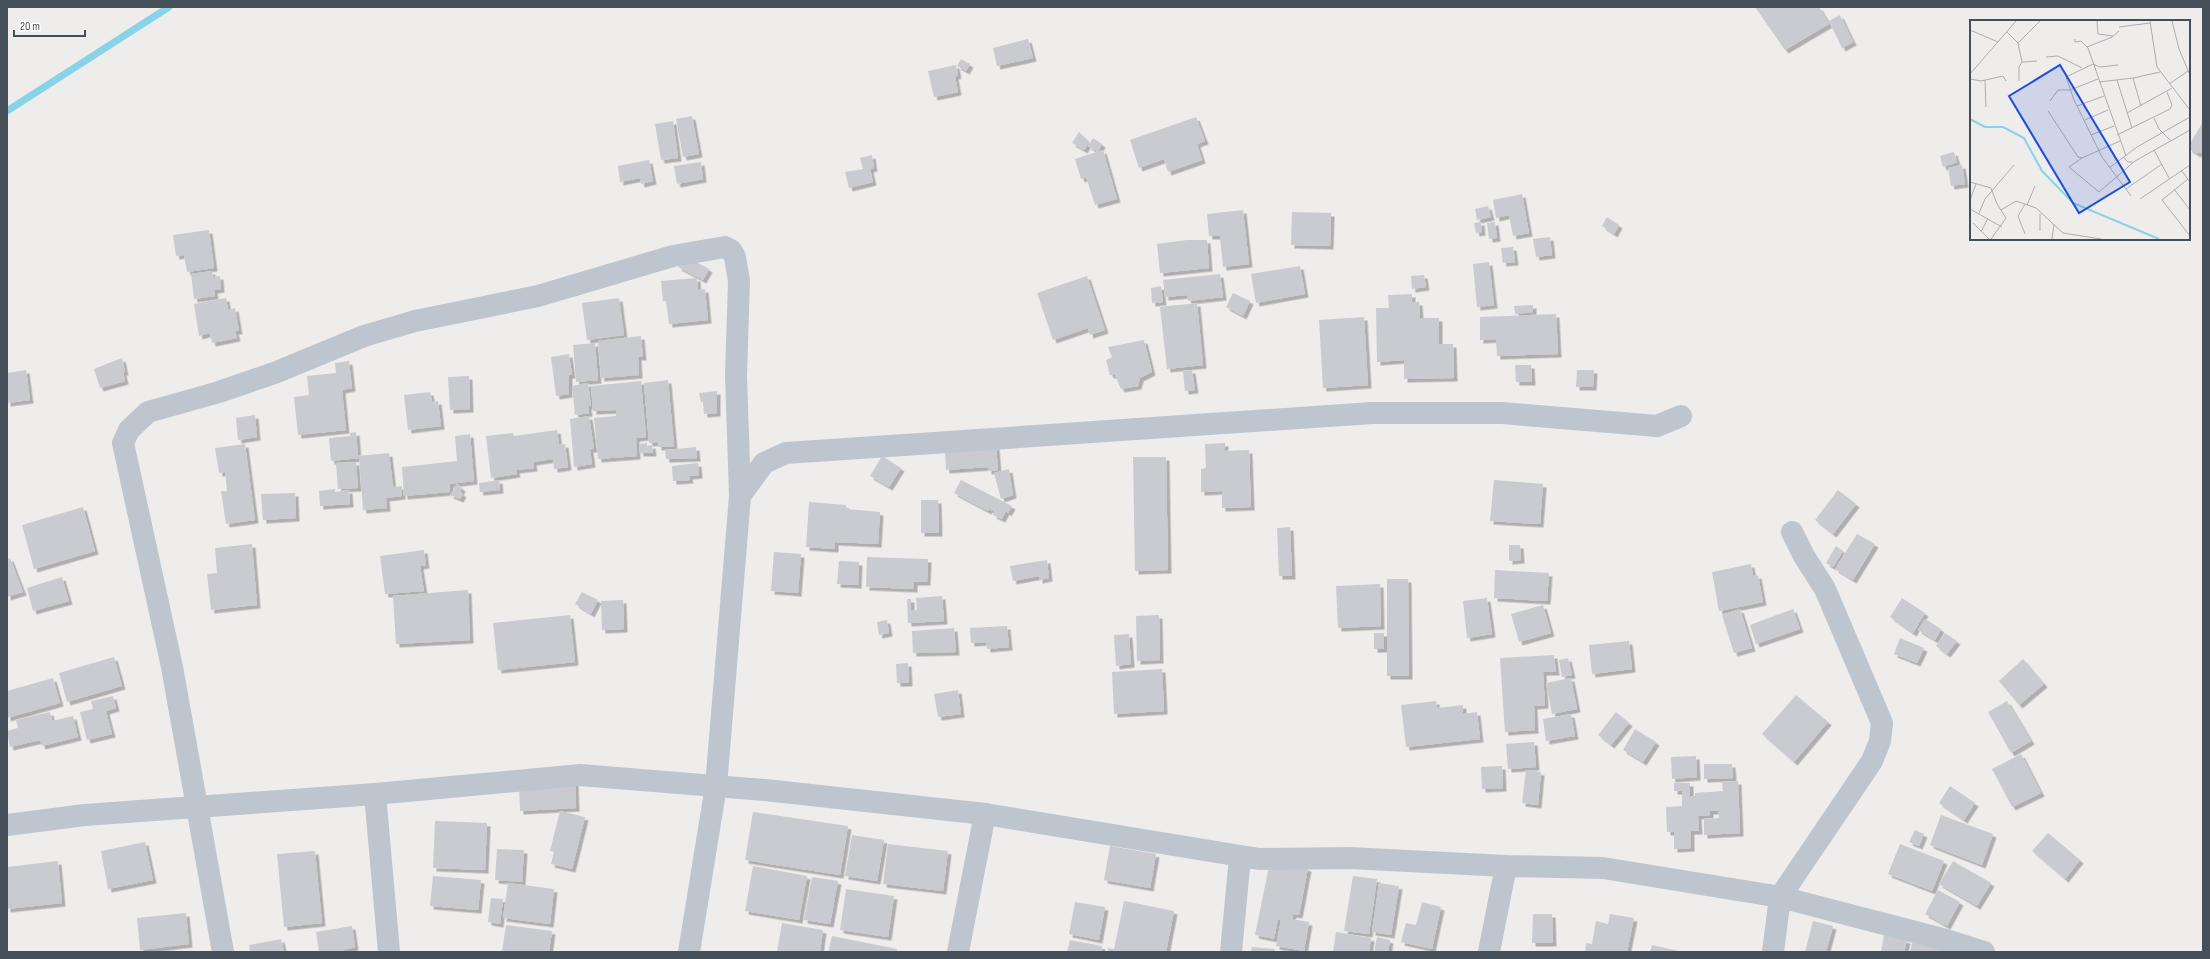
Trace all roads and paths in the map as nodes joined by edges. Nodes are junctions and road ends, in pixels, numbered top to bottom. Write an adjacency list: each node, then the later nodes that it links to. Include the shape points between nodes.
1 (1681, 416): 2 (street, via 1657,426 1502,413 1372,413 786,453 764,463)
2 (740, 496): 4 (street); 6 (street, via 736,376 739,281 734,257 731,250 725,247 673,256 538,296 415,321 364,336 270,375 148,412 129,430 123,443 172,667)
3 (1792, 532): 11 (street, via 1825,589 1882,723 1880,741 1872,762)
4 (716, 786): 5 (street, via 580,775); 7 (street); 14 (street)
5 (375, 794): 6 (street); 13 (street)
6 (196, 806): 8 (street, via 85,815); 12 (street)
7 (985, 814): 9 (street); 15 (street)
8 (7, 825)
9 (1240, 857): 10 (street, via 1349,858); 16 (street)
10 (1506, 866): 11 (street, via 1603,868); 17 (street)
11 (1780, 897): 18 (street); 19 (street)
12 (223, 952)
13 (389, 952)
14 (689, 952)
15 (958, 952)
16 (1231, 952)
17 (1489, 952)
18 (1773, 952)
19 (1984, 952)

